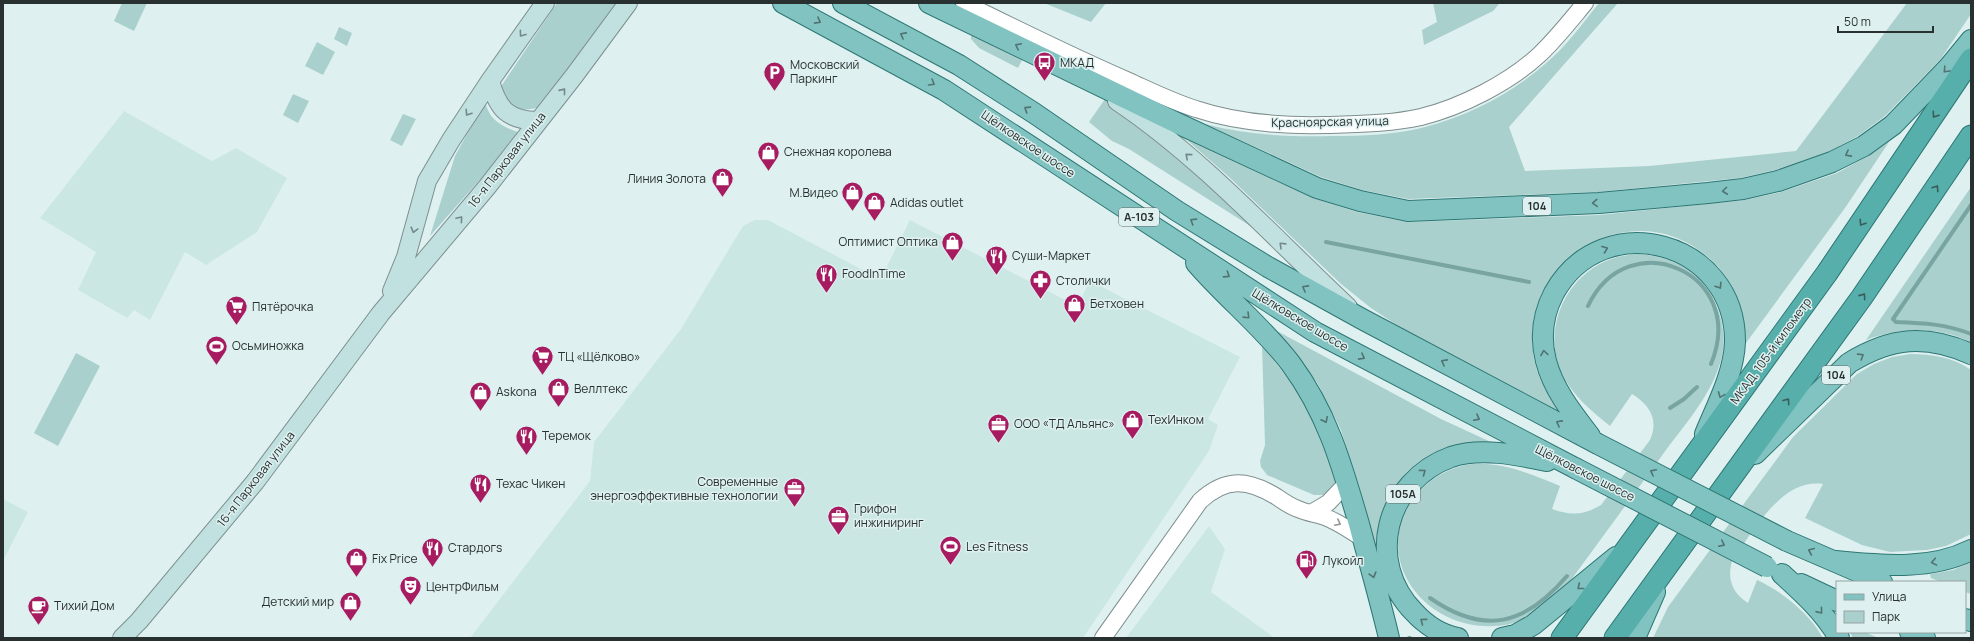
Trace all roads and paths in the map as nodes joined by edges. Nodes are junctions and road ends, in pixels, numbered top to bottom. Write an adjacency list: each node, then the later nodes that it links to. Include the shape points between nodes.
1 (545, 3): 11 (main road, 16-я Парковая улица, one-way to 11)
2 (628, 3): 12 (main road, 16-я Парковая улица, one-way to 2)
3 (783, 3): 14 (main road, Щёлковское шоссе / А-103, one-way to 14, via 944,90)
4 (843, 3): 16 (main road, one-way to 4, via 1268,267 1184,215 958,65)
5 (929, 3): 10 (main road, one-way to 5)
6 (1585, 3): 7 (street, Красноярская улица, via 1538,56 1499,84 1476,96 1421,117 1366,124 1320,125 1259,123 1195,109 1080,60)
7 (972, 6)
8 (1971, 40): 10 (main road, 104, one-way to 10, via 1893,125 1832,162 1778,181 1743,189 1622,201 1460,210 1408,211 1360,201 1317,188)
9 (1971, 59): 19 (highway, МКАД, 105-й километр, one-way to 19, via 1827,273)
10 (1078, 75): 16 (main road, one-way to 10, via 1221,185 1167,138)
11 (490, 80): 12 (main road, via 496,100 506,113 523,120); 15 (main road, 16-я Парковая улица, one-way to 15, via 427,181 406,257)
12 (538, 121): 15 (main road, 16-я Парковая улица, one-way to 12, via 487,187)
13 (1971, 136): 21 (highway, one-way to 13, via 1862,297)
14 (1183, 246): 20 (main road, Щёлковское шоссе, one-way to 20, via 1314,332); 22 (main road, one-way to 22, via 1219,289 1269,338 1309,390 1332,434)
15 (381, 313): 34 (main road, 16-я Парковая улица, via 256,482 140,621)
16 (1362, 320): 18 (main road, one-way to 16)
17 (1971, 354): 21 (main road, 104, one-way to 17, via 1839,373 1868,352 1888,344 1909,340 1931,341)
18 (1595, 442): 19 (main road, one-way to 19, via 1574,415 1550,376 1543,345 1546,314 1559,286 1580,263 1593,254 1622,244 1638,242 1683,253 1708,272 1726,297 1731,312 1734,327 1733,358 1723,391); 27 (main road, one-way to 18, bridge, via 1787,541)
19 (1697, 454): 25 (highway, МКАД, 105-й километр)
20 (1572, 467): 29 (main road, Щёлковское шоссе, one-way to 29, bridge); 37 (main road, 105A, one-way to 20, via 1437,630 1420,619 1395,587 1389,568 1387,535 1394,509 1404,492 1417,477 1434,465 1452,457 1472,453 1525,457)
21 (1731, 478): 28 (highway)
22 (1347, 483): 23 (street, via 1328,503); 24 (main road)
23 (1311, 513): 24 (street, one-way to 24, via 1340,524); 35 (street, via 1288,505 1263,489 1249,484 1231,483 1210,492 1200,501)
24 (1362, 538): 36 (main road, one-way to 36)
25 (1632, 544): 38 (main road, one-way to 38, via 1533,625 1515,635); 39 (highway, МКАД, 105-й километр)
26 (1971, 550): 27 (main road, one-way to 27, via 1950,559 1929,563 1890,565)
27 (1835, 561): 30 (main road)
28 (1665, 569): 40 (highway); 41 (main road)
29 (1775, 571): 31 (main road, Щёлковское шоссе); 32 (main road, one-way to 32, via 1813,602)
30 (1880, 581)
31 (1836, 601)
32 (1836, 633)
33 (1912, 633): 42 (main road)
34 (122, 638)
35 (1103, 638)
36 (1389, 638)
37 (1458, 638)
38 (1502, 638)
39 (1562, 638)
40 (1614, 638)
41 (1635, 638)
42 (1925, 638)

